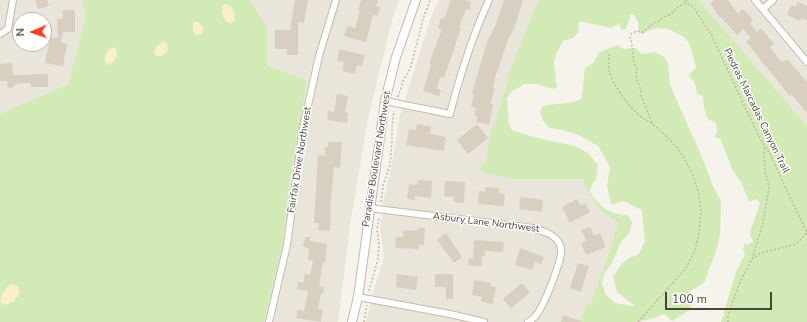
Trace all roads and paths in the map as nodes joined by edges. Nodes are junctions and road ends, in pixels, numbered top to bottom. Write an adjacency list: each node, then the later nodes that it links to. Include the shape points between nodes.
1 (13, 0): 10 (street, via 8,29)
2 (336, 0): 27 (street, Fairfax Drive Northwest, via 318,56 303,128 287,245)
3 (416, 0): 14 (street, Paradise Boulevard Northwest, via 396,57)
4 (430, 0): 13 (path, via 410,69)
5 (489, 0): 14 (street, via 458,82 450,114)
6 (755, 0): 9 (street)
7 (773, 0): 9 (street)
8 (686, 1): 16 (path, via 671,14 652,23 643,32 632,33 630,37 633,62 637,69 635,76); 17 (path, Piedras Marcadas Canyon Trail, via 711,34)
9 (763, 9): 12 (street)
10 (0, 34)
11 (609, 54): 16 (path, via 609,69 618,91 645,121)
12 (807, 62)
13 (398, 96)
14 (385, 101): 19 (street, Paradise Boulevard Northwest)
15 (394, 111): 18 (path, via 390,165)
16 (652, 123): 32 (path, via 675,145 692,173 701,210 695,250 686,268)
17 (764, 145): 21 (path, Piedras Marcadas Canyon Trail); 22 (path, via 765,172 769,188 763,223)
18 (381, 202)
19 (369, 208): 24 (street, Paradise Boulevard Northwest); 31 (street, Asbury Lane Northwest, via 546,231 556,239 561,248 561,258 543,306 537,316)
20 (379, 217): 23 (path, via 378,258)
21 (807, 233): 22 (path, via 796,244)
22 (752, 259): 33 (path, via 739,285)
23 (369, 291)
24 (358, 297): 26 (street); 28 (street, Paradise Boulevard Northwest)
25 (366, 305): 29 (path)
26 (476, 321): 30 (street)
27 (269, 322)
28 (352, 322)
29 (364, 322)
30 (484, 322)
31 (528, 322)
32 (638, 322)
33 (728, 322)

